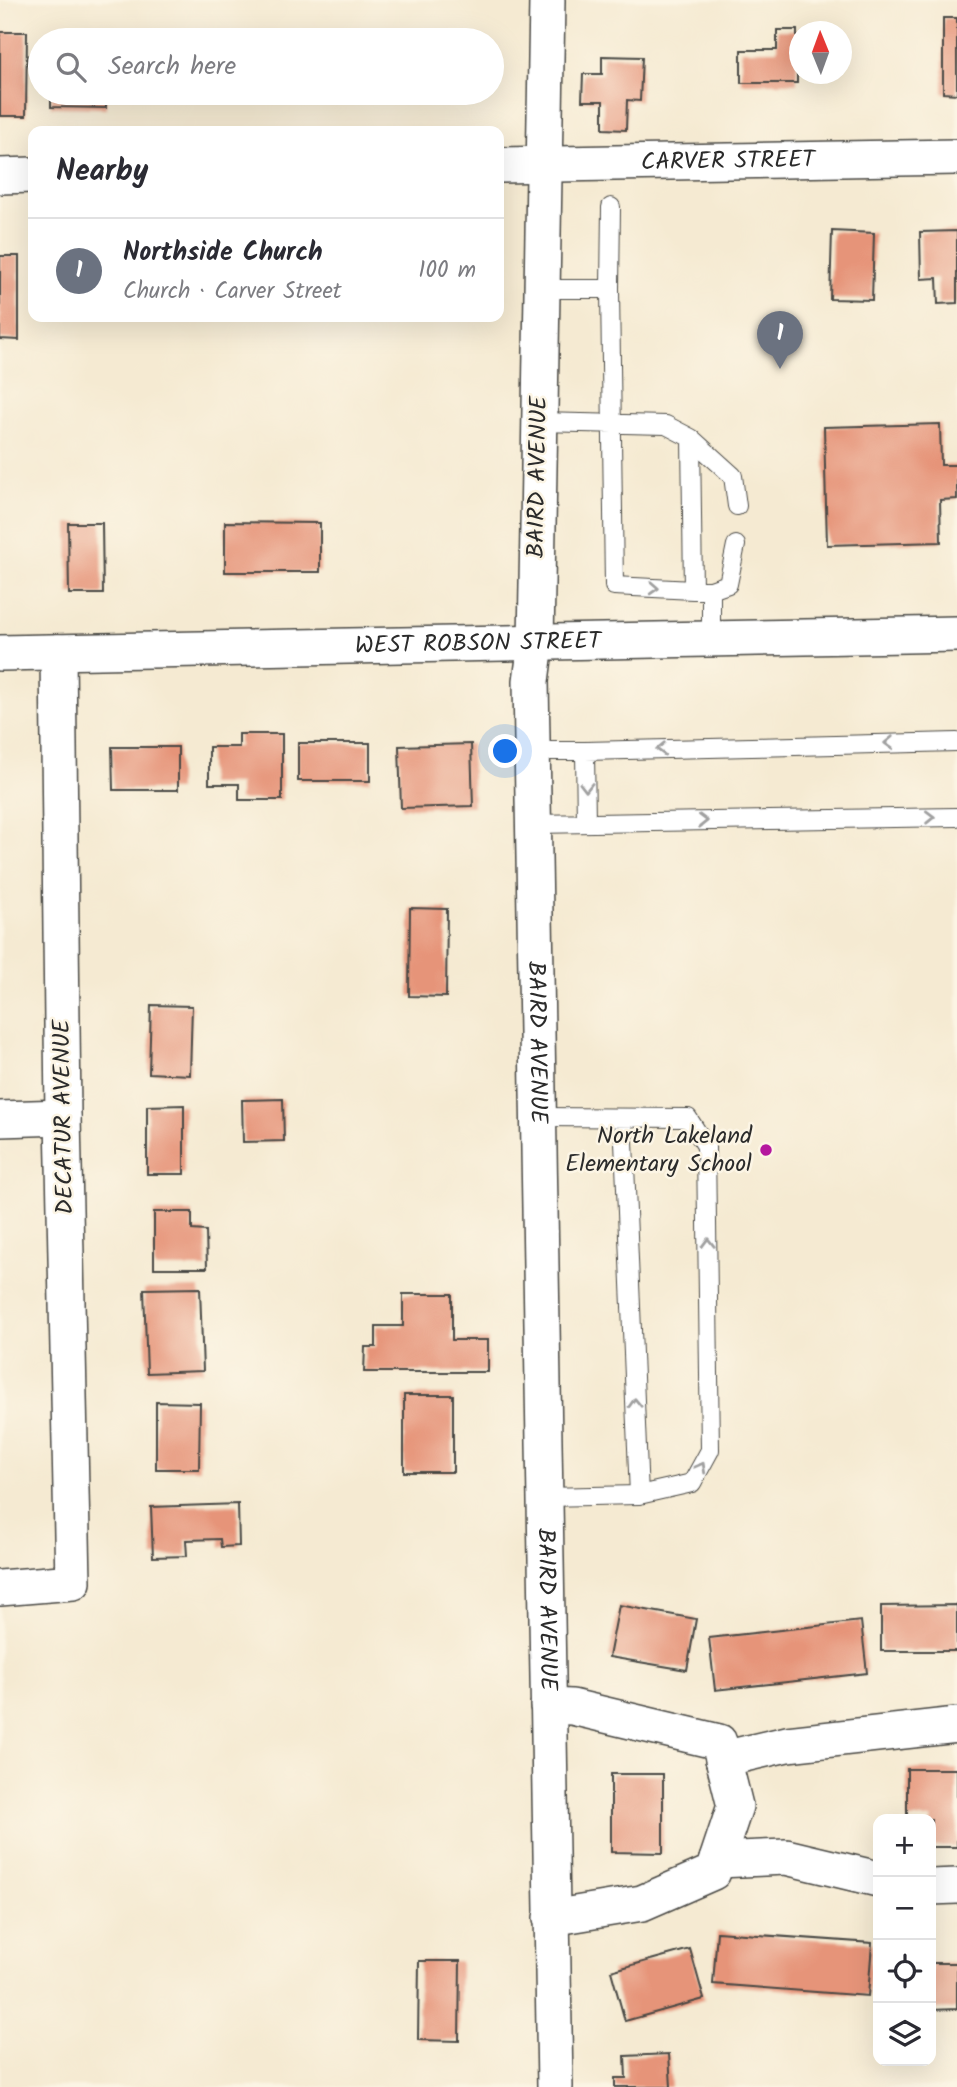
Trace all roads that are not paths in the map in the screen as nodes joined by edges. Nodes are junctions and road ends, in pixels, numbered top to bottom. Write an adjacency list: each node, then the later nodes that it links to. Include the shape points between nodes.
1 (547, 0): 3 (street, BAIRD AVENUE)
2 (957, 158): 3 (street, CARVER STREET)
3 (545, 164): 4 (street, CARVER STREET); 8 (street, BAIRD AVENUE)
4 (504, 165)
5 (28, 175): 6 (street)
6 (0, 176)
7 (611, 207): 9 (lane)
8 (541, 289): 9 (lane); 10 (street, BAIRD AVENUE)
9 (610, 289): 11 (lane)
10 (539, 422): 11 (lane); 18 (street, BAIRD AVENUE)
11 (611, 424): 12 (lane, via 666,425); 15 (lane, one-way to 15, via 614,586)
12 (691, 438): 13 (lane, via 733,476); 15 (lane)
13 (737, 506)
14 (736, 545): 15 (lane, via 728,584)
15 (702, 590): 17 (lane)
16 (957, 634): 17 (street, WEST ROBSON STREET)
17 (711, 639): 18 (street, WEST ROBSON STREET)
18 (536, 643): 19 (street, WEST ROBSON STREET); 22 (street, BAIRD AVENUE, via 531,681)
19 (58, 652): 20 (street, WEST ROBSON STREET); 27 (street, DECATUR AVENUE)
20 (0, 653)
21 (957, 742): 23 (lane, one-way to 23)
22 (532, 751): 23 (lane); 26 (street, BAIRD AVENUE)
23 (585, 751): 25 (lane, one-way to 25)
24 (957, 817): 25 (lane, one-way to 24)
25 (586, 823): 26 (lane)
26 (534, 824): 28 (street, BAIRD AVENUE)
27 (63, 1117): 30 (street); 33 (street, DECATUR AVENUE, via 73,1582)
28 (539, 1117): 29 (lane); 32 (street, BAIRD AVENUE)
29 (623, 1118): 31 (lane, one-way to 29); 31 (lane, one-way to 29, via 692,1483 710,1450 706,1146 688,1118)
30 (0, 1119)
31 (639, 1495): 32 (lane)
32 (545, 1497): 34 (street, BAIRD AVENUE)
33 (0, 1588)
34 (548, 1706): 36 (street, via 572,1707 719,1742); 41 (street, BAIRD AVENUE)
35 (957, 1726): 36 (street, via 787,1744)
36 (723, 1759): 37 (street, via 735,1806)
37 (717, 1860): 38 (street, via 786,1857); 41 (street, via 713,1872 642,1903)
38 (873, 1879)
39 (957, 1886): 40 (street)
40 (936, 1887)
41 (551, 1918): 42 (street, BAIRD AVENUE)
42 (555, 2087)

